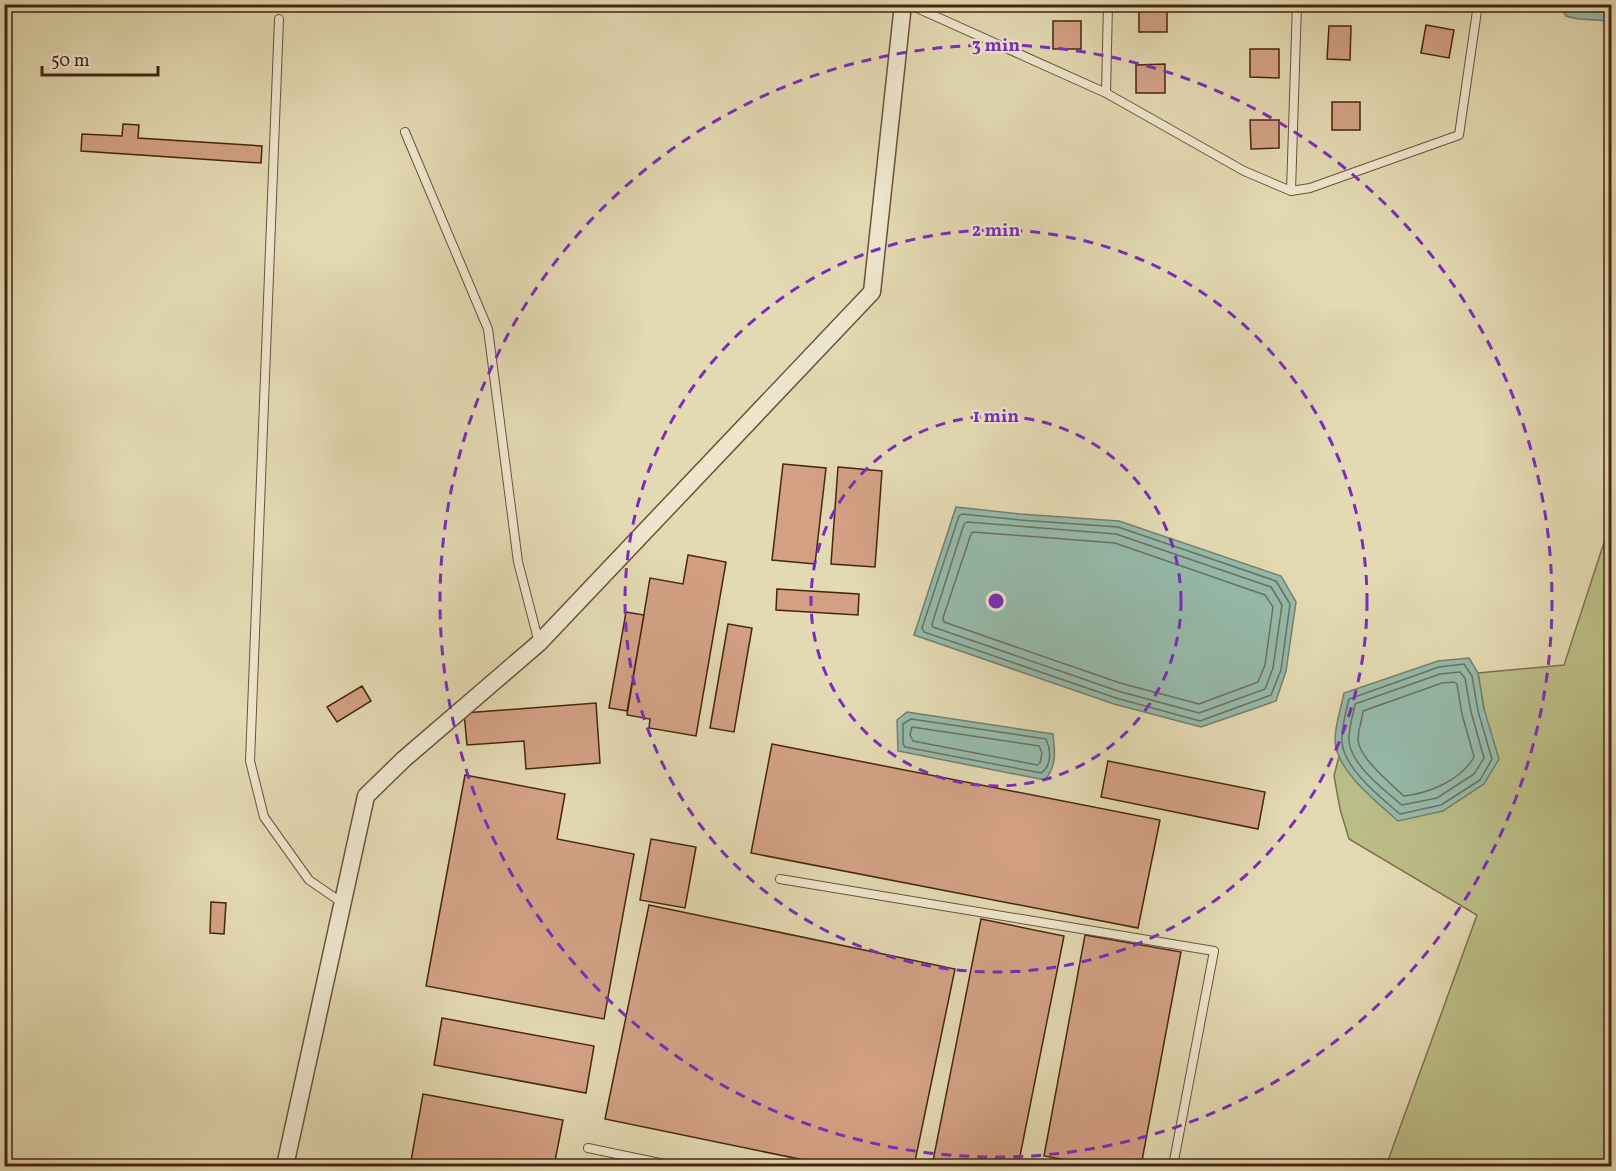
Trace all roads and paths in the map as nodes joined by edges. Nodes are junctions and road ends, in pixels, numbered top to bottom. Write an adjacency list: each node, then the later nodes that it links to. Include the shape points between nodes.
1 (903, 4): 10 (street, via 872,292)
2 (908, 4): 7 (lane)
3 (1108, 4): 7 (lane)
4 (1297, 4): 9 (lane)
5 (1478, 4): 9 (lane, via 1459,135 1310,188)
6 (279, 19): 12 (lane, via 250,761 264,817 309,880)
7 (1106, 93): 9 (lane, via 1244,171)
8 (405, 132): 10 (lane, via 488,329 518,562)
9 (1291, 190)
10 (539, 643): 12 (street, via 366,796)
11 (780, 879): 16 (lane, via 1214,951)
12 (341, 902): 14 (street)
13 (588, 1148): 15 (lane)
14 (285, 1167)
15 (674, 1167)
16 (1173, 1167)

